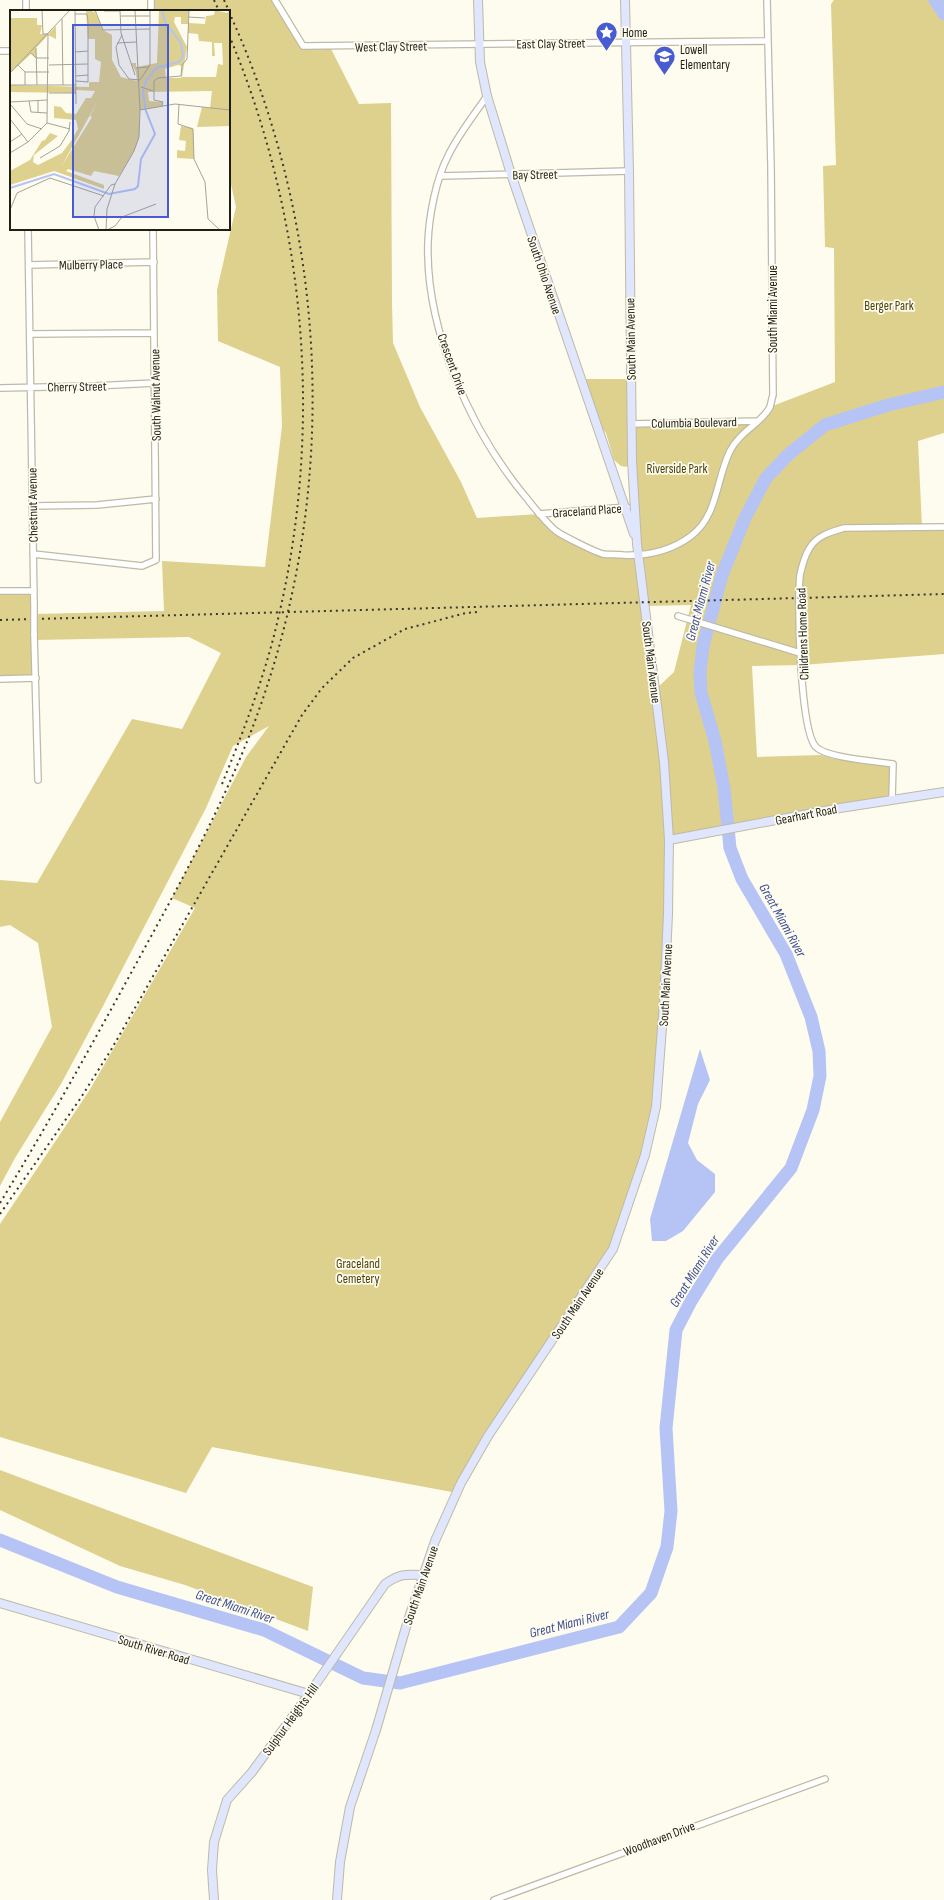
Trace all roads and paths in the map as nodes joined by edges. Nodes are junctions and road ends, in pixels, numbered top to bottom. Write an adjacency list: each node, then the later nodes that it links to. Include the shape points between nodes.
1 (275, 0): 7 (street, West Clay Street, via 303,46)
2 (478, 0): 7 (main road, South Ohio Avenue)
3 (626, 0): 6 (main road, South Main Avenue)
4 (767, 0): 5 (street, South Miami Avenue)
5 (768, 41): 6 (street, East Clay Street); 21 (street, South Miami Avenue, via 773,395 770,407)
6 (626, 42): 7 (street, East Clay Street); 9 (main road, South Main Avenue)
7 (479, 44): 8 (main road, South Ohio Avenue)
8 (487, 96): 10 (main road, South Ohio Avenue); 11 (street, Crescent Drive, via 448,156)
9 (629, 171): 10 (street, Bay Street); 22 (main road, South Main Avenue)
10 (511, 174): 11 (street, Bay Street); 26 (main road, South Ohio Avenue)
11 (440, 176): 27 (street, Crescent Drive, via 428,243 431,291 442,340 461,392 501,465)
12 (28, 230): 15 (street, Chestnut Avenue)
13 (153, 230): 14 (street, South Walnut Avenue)
14 (154, 262): 15 (street, Mulberry Place); 16 (street, South Walnut Avenue)
15 (28, 265): 17 (street, Chestnut Avenue)
16 (154, 333): 17 (street); 18 (street, South Walnut Avenue)
17 (30, 334): 19 (street, Chestnut Avenue)
18 (155, 383): 19 (street, Cherry Street); 23 (street, South Walnut Avenue)
19 (31, 387): 20 (street, Cherry Street); 24 (street, Chestnut Avenue)
20 (0, 388)
21 (758, 421): 22 (street, Columbia Boulevard); 31 (street, South Miami Avenue, via 739,436 730,451 713,505 703,524 692,536 672,548)
22 (631, 424): 25 (main road, South Main Avenue)
23 (156, 499): 24 (street, via 97,505); 30 (street, South Walnut Avenue, via 156,560 142,566)
24 (32, 506): 30 (street, Chestnut Avenue)
25 (635, 507): 26 (street, Graceland Place); 29 (main road, South Main Avenue)
26 (624, 508): 27 (street, Graceland Place); 29 (main road, South Ohio Avenue)
27 (539, 514): 31 (street, Crescent Drive, via 557,531 601,554)
28 (944, 527): 35 (street, Childrens Home Road, via 844,528 818,538 810,547 800,576)
29 (637, 544): 31 (main road, South Main Avenue)
30 (33, 554): 33 (street, Chestnut Avenue)
31 (639, 556): 41 (main road, South Main Avenue, via 664,762)
32 (0, 591): 33 (street)
33 (34, 591): 36 (street, Chestnut Avenue, bridge)
34 (678, 616): 35 (street)
35 (800, 653): 40 (street, Childrens Home Road, via 810,738 816,747 829,754 893,764)
36 (36, 678): 37 (street); 38 (street, Chestnut Avenue)
37 (0, 679)
38 (38, 780)
39 (944, 792): 40 (main road, Gearhart Road)
40 (892, 799): 41 (main road, Gearhart Road)
41 (669, 840): 42 (main road, South Main Avenue, via 663,1024 656,1107 645,1156 613,1249 488,1436 461,1483)
42 (423, 1575): 44 (main road, Sulphur Heights Hill, via 396,1576 385,1584); 47 (main road, South Main Avenue, via 350,1806 340,1862)
43 (0, 1603): 44 (main road, South River Road)
44 (309, 1694): 46 (main road, Sulphur Heights Hill, via 252,1772 227,1800 214,1842)
45 (825, 1779): 48 (street, Woodhaven Drive)
46 (214, 1900)
47 (337, 1900)
48 (494, 1900)

